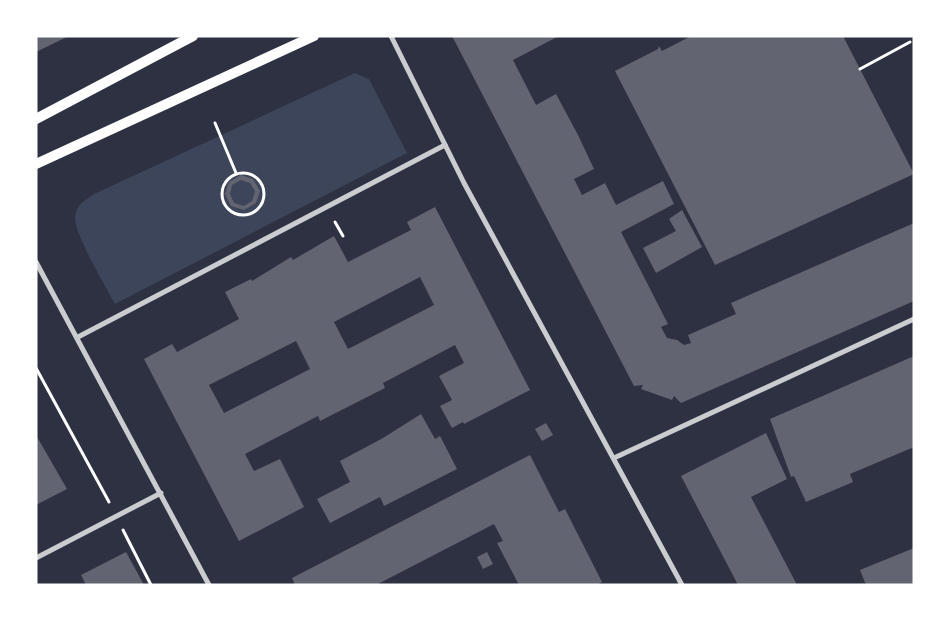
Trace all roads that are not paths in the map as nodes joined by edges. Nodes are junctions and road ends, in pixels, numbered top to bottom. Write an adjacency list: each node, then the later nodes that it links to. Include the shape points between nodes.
1 (193, 36): 4 (main road)
2 (314, 36): 6 (main road)
3 (391, 36): 5 (street)
4 (36, 119)
5 (445, 145): 9 (street); 10 (street)
6 (36, 164)
7 (36, 262): 9 (street)
8 (914, 319): 10 (street)
9 (78, 337): 11 (street)
10 (614, 458): 14 (street)
11 (161, 493): 12 (street); 13 (street)
12 (36, 558)
13 (209, 585)
14 (682, 585)

